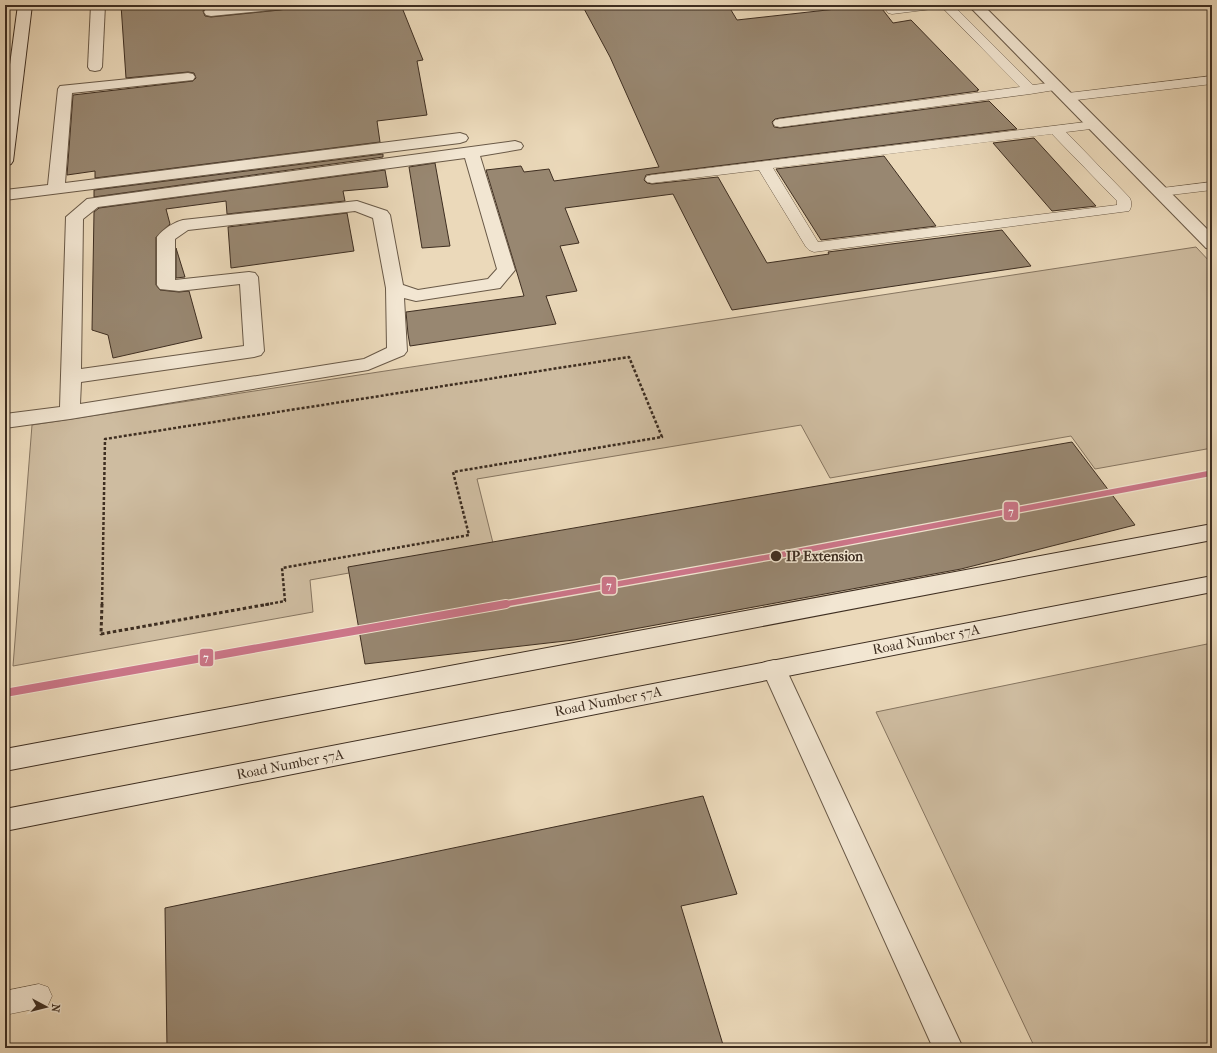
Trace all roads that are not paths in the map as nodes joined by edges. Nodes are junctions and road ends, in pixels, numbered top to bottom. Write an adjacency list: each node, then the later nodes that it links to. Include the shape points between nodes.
1 (25, 5): 19 (street)
2 (98, 5): 9 (street)
3 (280, 5): 8 (street)
4 (932, 5): 7 (lane)
5 (946, 5): 13 (lane)
6 (975, 5): 12 (street)
7 (892, 10)
8 (211, 12)
9 (95, 68)
10 (188, 77): 23 (street, via 65,89)
11 (1212, 80): 14 (lane)
12 (1056, 86): 13 (lane); 14 (street)
13 (1030, 90): 15 (lane)
14 (1068, 97): 16 (street)
15 (780, 123)
16 (1094, 125): 17 (lane); 24 (street)
17 (1056, 130): 20 (lane); 20 (lane, via 1124,200 1124,208 814,247)
18 (493, 140): 23 (street); 27 (street, via 506,270 494,284 416,296); 28 (street, via 93,203 75,217)
19 (5, 161)
20 (764, 166): 21 (lane)
21 (652, 180)
22 (1212, 186): 24 (lane)
23 (56, 188): 25 (street)
24 (1162, 192): 26 (street)
25 (5, 195)
26 (1212, 244)
27 (396, 288): 28 (street, via 381,215 357,206 183,225 166,237 166,285 179,286 249,277 254,352); 29 (street, via 397,351 368,364)
28 (71, 378): 29 (street)
29 (70, 412): 30 (street)
30 (5, 421)
31 (1212, 532): 34 (street)
32 (1212, 584): 33 (street, Road Number 57A)
33 (774, 669): 35 (street, Road Number 57A); 38 (street)
34 (5, 760)
35 (5, 820)
36 (39, 996): 37 (lane)
37 (5, 1003)
38 (948, 1048)

